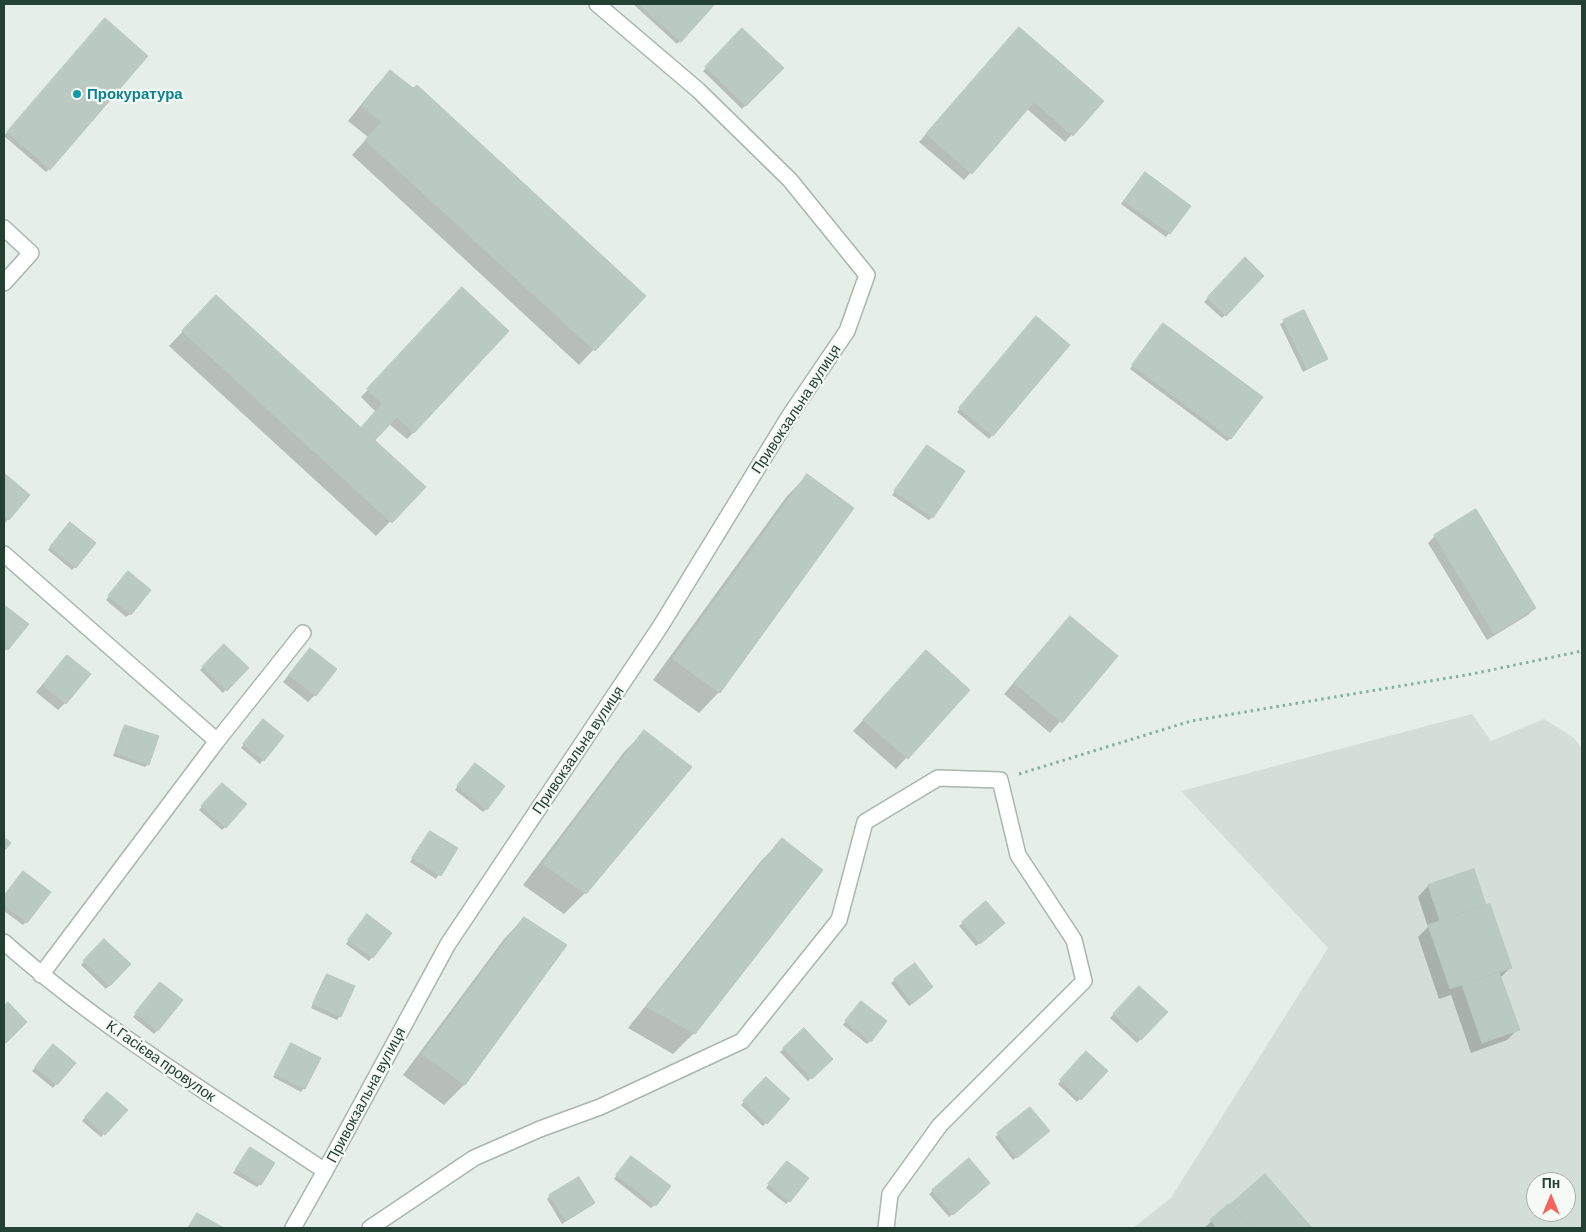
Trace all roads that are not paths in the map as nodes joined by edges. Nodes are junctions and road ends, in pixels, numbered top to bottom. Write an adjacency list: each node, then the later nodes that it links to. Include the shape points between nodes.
1 (597, 4): 9 (street, Привокзальна вулиця, via 698,90 790,180 867,275 847,331 790,415 660,627 448,944)
2 (4, 228): 3 (street, via 31,253)
3 (4, 283)
4 (4, 554): 6 (street)
5 (303, 633): 6 (street)
6 (217, 741): 8 (street)
7 (4, 942): 8 (street, К.Гасієва провулок)
8 (41, 975): 9 (street, К.Гасієва провулок, via 138,1047)
9 (325, 1171): 10 (street, Привокзальна вулиця)
10 (292, 1228)
11 (370, 1228): 12 (street, via 474,1158 600,1107 742,1041 839,920 865,822 938,778 1000,780 1018,855 1074,940 1084,980 940,1126 890,1194)
12 (886, 1228)

